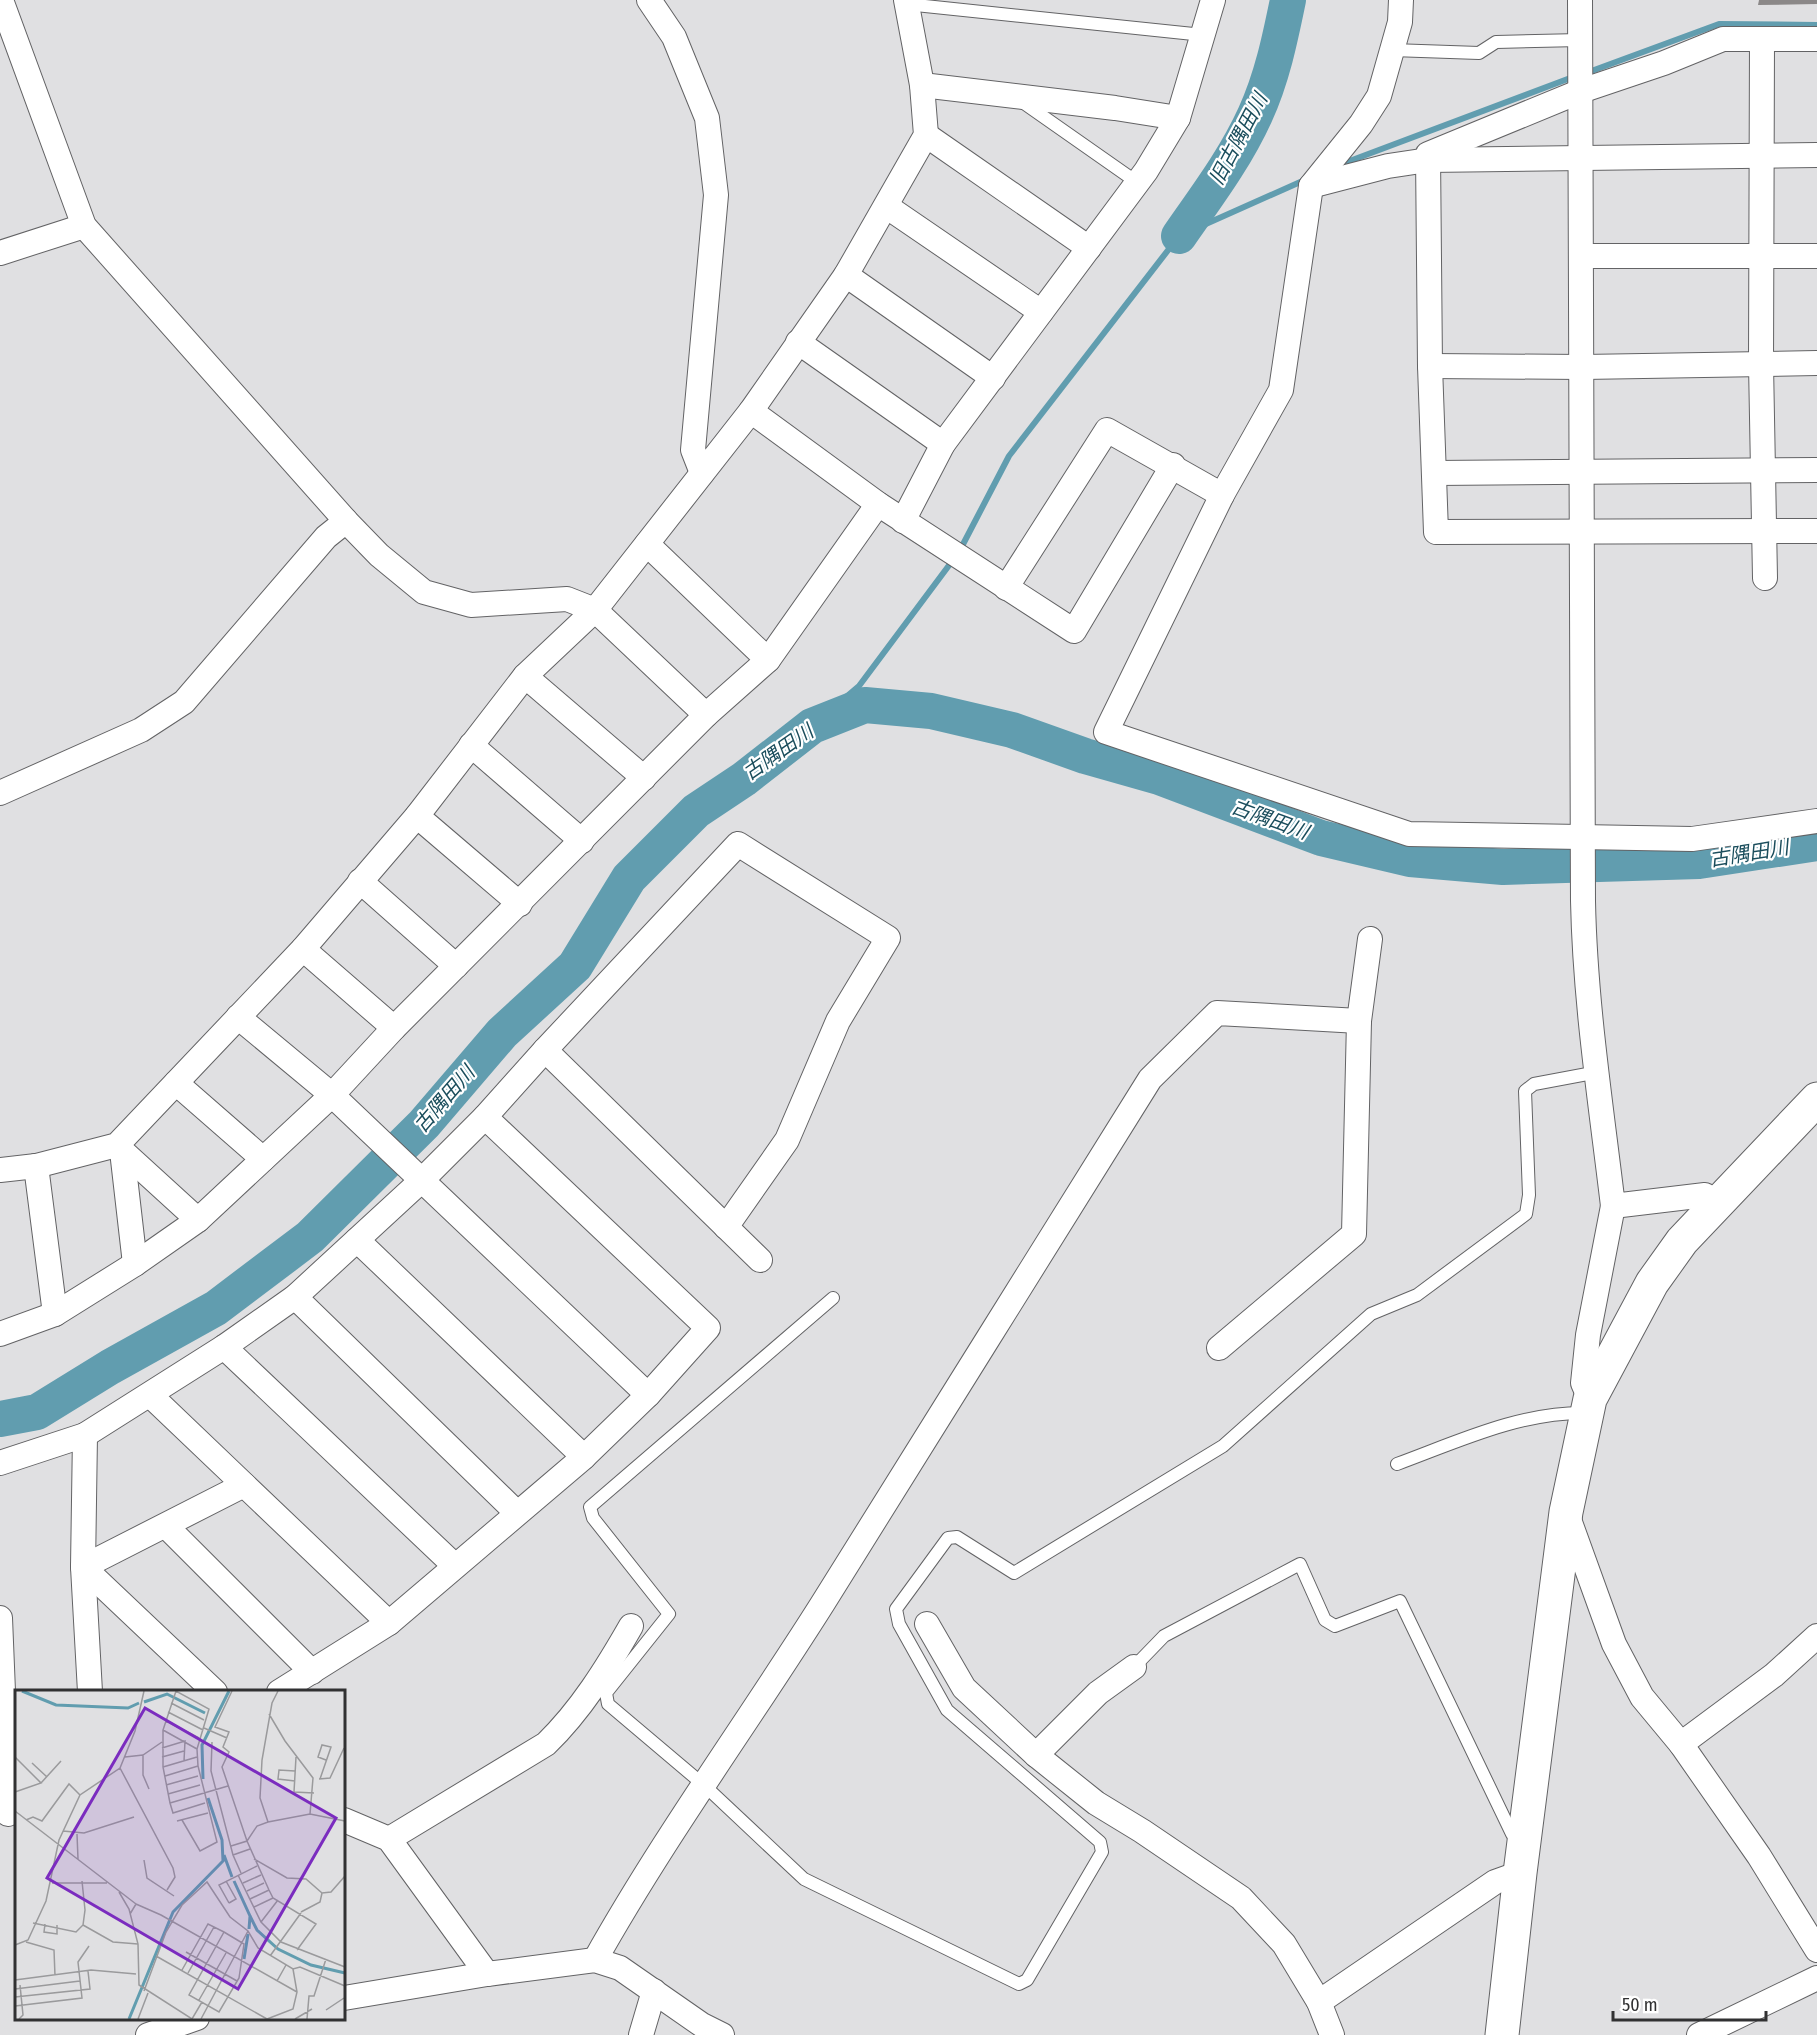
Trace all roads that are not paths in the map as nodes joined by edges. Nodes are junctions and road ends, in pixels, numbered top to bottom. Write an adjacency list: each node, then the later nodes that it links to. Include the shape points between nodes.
1 (2, 0): 24 (street)
2 (649, 0): 44 (street, via 674,37 707,118 710,140 716,195 693,450)
3 (1213, 0): 7 (street)
4 (1401, 0): 11 (street)
5 (1580, 0): 10 (street)
6 (906, 2): 7 (lane); 12 (street)
7 (1203, 34): 15 (street)
8 (1762, 39): 9 (street); 13 (street, via 1723,39); 17 (street)
9 (1817, 39)
10 (1580, 40): 11 (lane, via 1496,42 1479,53); 13 (street)
11 (1392, 50): 22 (street, via 1379,96)
12 (922, 85): 14 (street); 16 (street)
13 (1581, 92): 19 (street); 20 (street, via 1428,154)
14 (1012, 95): 15 (street); 21 (lane)
15 (1178, 118): 21 (street)
16 (926, 135): 23 (street); 25 (street)
17 (1762, 155): 18 (street); 19 (street); 29 (street)
18 (1817, 155)
19 (1582, 156): 20 (street); 27 (street)
20 (1428, 160): 22 (street); 35 (street)
21 (1138, 183): 25 (street)
22 (1311, 186): 46 (street, via 1281,390)
23 (886, 206): 30 (street); 31 (street)
24 (84, 226): 26 (street); 48 (street)
25 (1089, 248): 31 (street)
26 (0, 253)
27 (1582, 256): 29 (street); 36 (street)
28 (1817, 256): 29 (street)
29 (1761, 257): 34 (street)
30 (846, 275): 32 (street); 37 (street)
31 (1041, 312): 37 (street)
32 (798, 342): 38 (street); 39 (street)
33 (1817, 363): 34 (street)
34 (1761, 364): 36 (street); 41 (street)
35 (1430, 366): 36 (street); 45 (street)
36 (1583, 367): 43 (street)
37 (993, 378): 39 (street)
38 (751, 411): 44 (street); 47 (street)
39 (943, 444): 49 (street)
40 (1173, 465): 46 (street); 55 (street, via 1107,429); 55 (street, via 1074,631)
41 (1764, 470): 42 (street); 43 (street); 52 (street)
42 (1817, 470)
43 (1582, 471): 45 (street); 51 (street)
44 (702, 473): 53 (street)
45 (1435, 473): 51 (street, via 1436,532)
46 (1222, 495): 65 (street, via 1106,732 1409,834)
47 (878, 504): 49 (street); 57 (street)
48 (346, 521): 56 (street, via 424,592 471,605 567,598); 62 (street, via 326,537 184,702 141,730)
49 (903, 521): 55 (street)
50 (1817, 531): 52 (street)
51 (1583, 532): 52 (street); 65 (street)
52 (1765, 532): 54 (street)
53 (647, 544): 56 (street); 57 (street)
54 (1765, 578)
55 (1005, 588)
56 (595, 610): 58 (street); 59 (street)
57 (768, 660): 59 (street)
58 (525, 676): 60 (street); 61 (street)
59 (706, 715): 61 (street)
60 (471, 745): 63 (street); 66 (street)
61 (644, 778): 66 (street)
62 (0, 793)
63 (417, 816): 67 (street); 68 (street)
64 (1817, 821): 65 (street, via 1692,839)
65 (1585, 836): 76 (street, via 1584,953)
66 (582, 841): 68 (street)
67 (360, 880): 70 (street); 71 (street)
68 (520, 904): 71 (street)
69 (1370, 939): 73 (street)
70 (303, 949): 72 (street); 74 (street)
71 (456, 966): 74 (street)
72 (238, 1017): 77 (street); 78 (street)
73 (1359, 1021): 98 (street, via 1354,1234); 124 (street, via 1217,1013 1150,1079)
74 (394, 1028): 78 (street)
75 (545, 1050): 80 (street); 89 (street); 89 (street, via 738,844 888,938 838,1021 787,1140)
76 (1598, 1072): 87 (street); 124 (lane, via 1534,1084 1525,1091 1529,1195 1526,1214 1417,1294 1371,1314 1223,1446 1014,1573 957,1537 948,1538 896,1609 899,1624 947,1710 1100,1842 1102,1852 1027,1980 1019,1984 804,1879)
77 (176, 1083): 81 (street); 82 (street)
78 (332, 1095): 82 (street); 85 (street)
79 (1817, 1100): 86 (street)
80 (485, 1117): 85 (street); 100 (street, via 708,1328)
81 (119, 1148): 83 (street); 88 (street); 92 (street)
82 (263, 1159): 88 (street)
83 (36, 1166): 84 (street); 95 (street)
84 (0, 1170)
85 (418, 1176): 90 (street); 100 (street)
86 (1717, 1202): 87 (street, via 1705,1195); 101 (street, via 1652,1283)
87 (1613, 1206): 101 (street, via 1588,1335 1583,1383)
88 (198, 1220): 92 (street)
89 (726, 1227): 91 (street)
90 (357, 1240): 93 (street); 103 (street)
91 (760, 1260)
92 (135, 1264): 95 (street)
93 (295, 1297): 97 (street); 107 (street)
94 (832, 1298): 124 (lane, via 590,1507 593,1518 669,1614 606,1693 608,1704)
95 (55, 1314): 96 (street)
96 (0, 1334)
97 (224, 1347): 99 (street); 110 (street)
98 (1219, 1348)
99 (150, 1395): 102 (street); 106 (street)
100 (648, 1395): 103 (street)
101 (1589, 1406): 105 (lane, via 1511,1423); 108 (street)
102 (86, 1435): 104 (street); 111 (street)
103 (584, 1457): 107 (street)
104 (0, 1463)
105 (1397, 1464)
106 (244, 1485): 109 (street); 113 (street)
107 (516, 1512): 110 (street)
108 (1566, 1512): 122 (street, via 1614,1644 1642,1696); 128 (street)
109 (167, 1527): 111 (street); 118 (street)
110 (454, 1566): 113 (street)
111 (83, 1567): 119 (street); 120 (street)
112 (0, 1618): 125 (street)
113 (389, 1623): 118 (street)
114 (927, 1624): 123 (street, via 964,1688)
115 (631, 1626): 127 (street, via 567,1723 546,1743)
116 (1817, 1636): 122 (street, via 1774,1676)
117 (1134, 1667): 123 (street, via 1098,1693); 128 (lane, via 1164,1636 1192,1618 1300,1564 1325,1620 1335,1626 1400,1601)
118 (312, 1672): 121 (street)
119 (90, 1690)
120 (213, 1690)
121 (282, 1690)
122 (1681, 1744): 129 (street, via 1759,1856)
123 (1036, 1755): 135 (street, via 1096,1803 1240,1898 1284,1944)
124 (705, 1786): 130 (street, via 639,1882)
125 (8, 1814)
126 (345, 1820): 127 (street)
127 (388, 1839): 131 (street)
128 (1521, 1859): 135 (street, via 1495,1882); 141 (street)
129 (1817, 1950)
130 (596, 1960): 131 (street); 133 (street, via 620,1968)
131 (487, 1974): 134 (street)
132 (1817, 1978): 142 (street)
133 (654, 1991): 138 (street); 139 (street)
134 (345, 1998)
135 (1319, 2002): 140 (street)
136 (194, 2020): 137 (street)
137 (148, 2035)
138 (641, 2035)
139 (722, 2035)
140 (1332, 2035)
141 (1502, 2035)
142 (1699, 2035)

